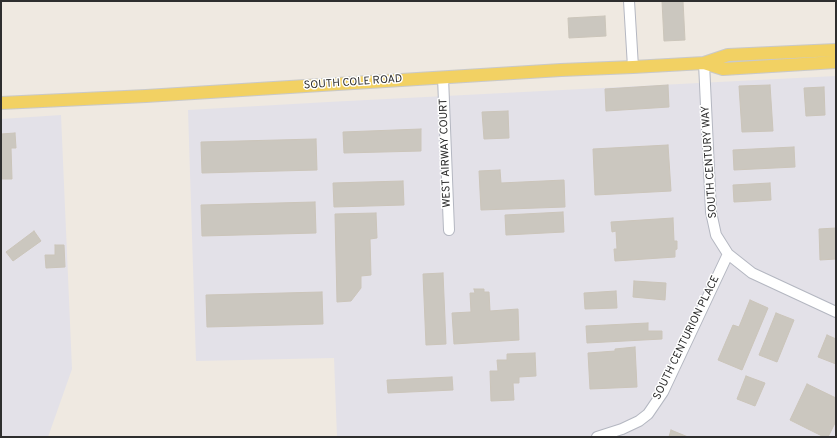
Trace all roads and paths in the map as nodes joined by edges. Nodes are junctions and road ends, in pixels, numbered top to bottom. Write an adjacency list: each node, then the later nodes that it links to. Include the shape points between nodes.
1 (629, 1): 5 (street)
2 (836, 50): 3 (main road, SOUTH COLE ROAD, via 728,55)
3 (704, 62): 4 (main road, SOUTH COLE ROAD, via 723,69); 5 (main road, SOUTH COLE ROAD); 9 (street, SOUTH CENTURY WAY, via 711,212 716,235)
4 (836, 62)
5 (633, 67): 6 (main road, SOUTH COLE ROAD)
6 (443, 77): 7 (main road, SOUTH COLE ROAD); 8 (street, WEST AIRWAY COURT)
7 (1, 104)
8 (449, 230)
9 (728, 254): 10 (street, SOUTH CENTURY WAY, via 752,273); 11 (street, SOUTH CENTURION PLACE, via 663,392 648,414 639,421)
10 (836, 312)
11 (597, 437)

